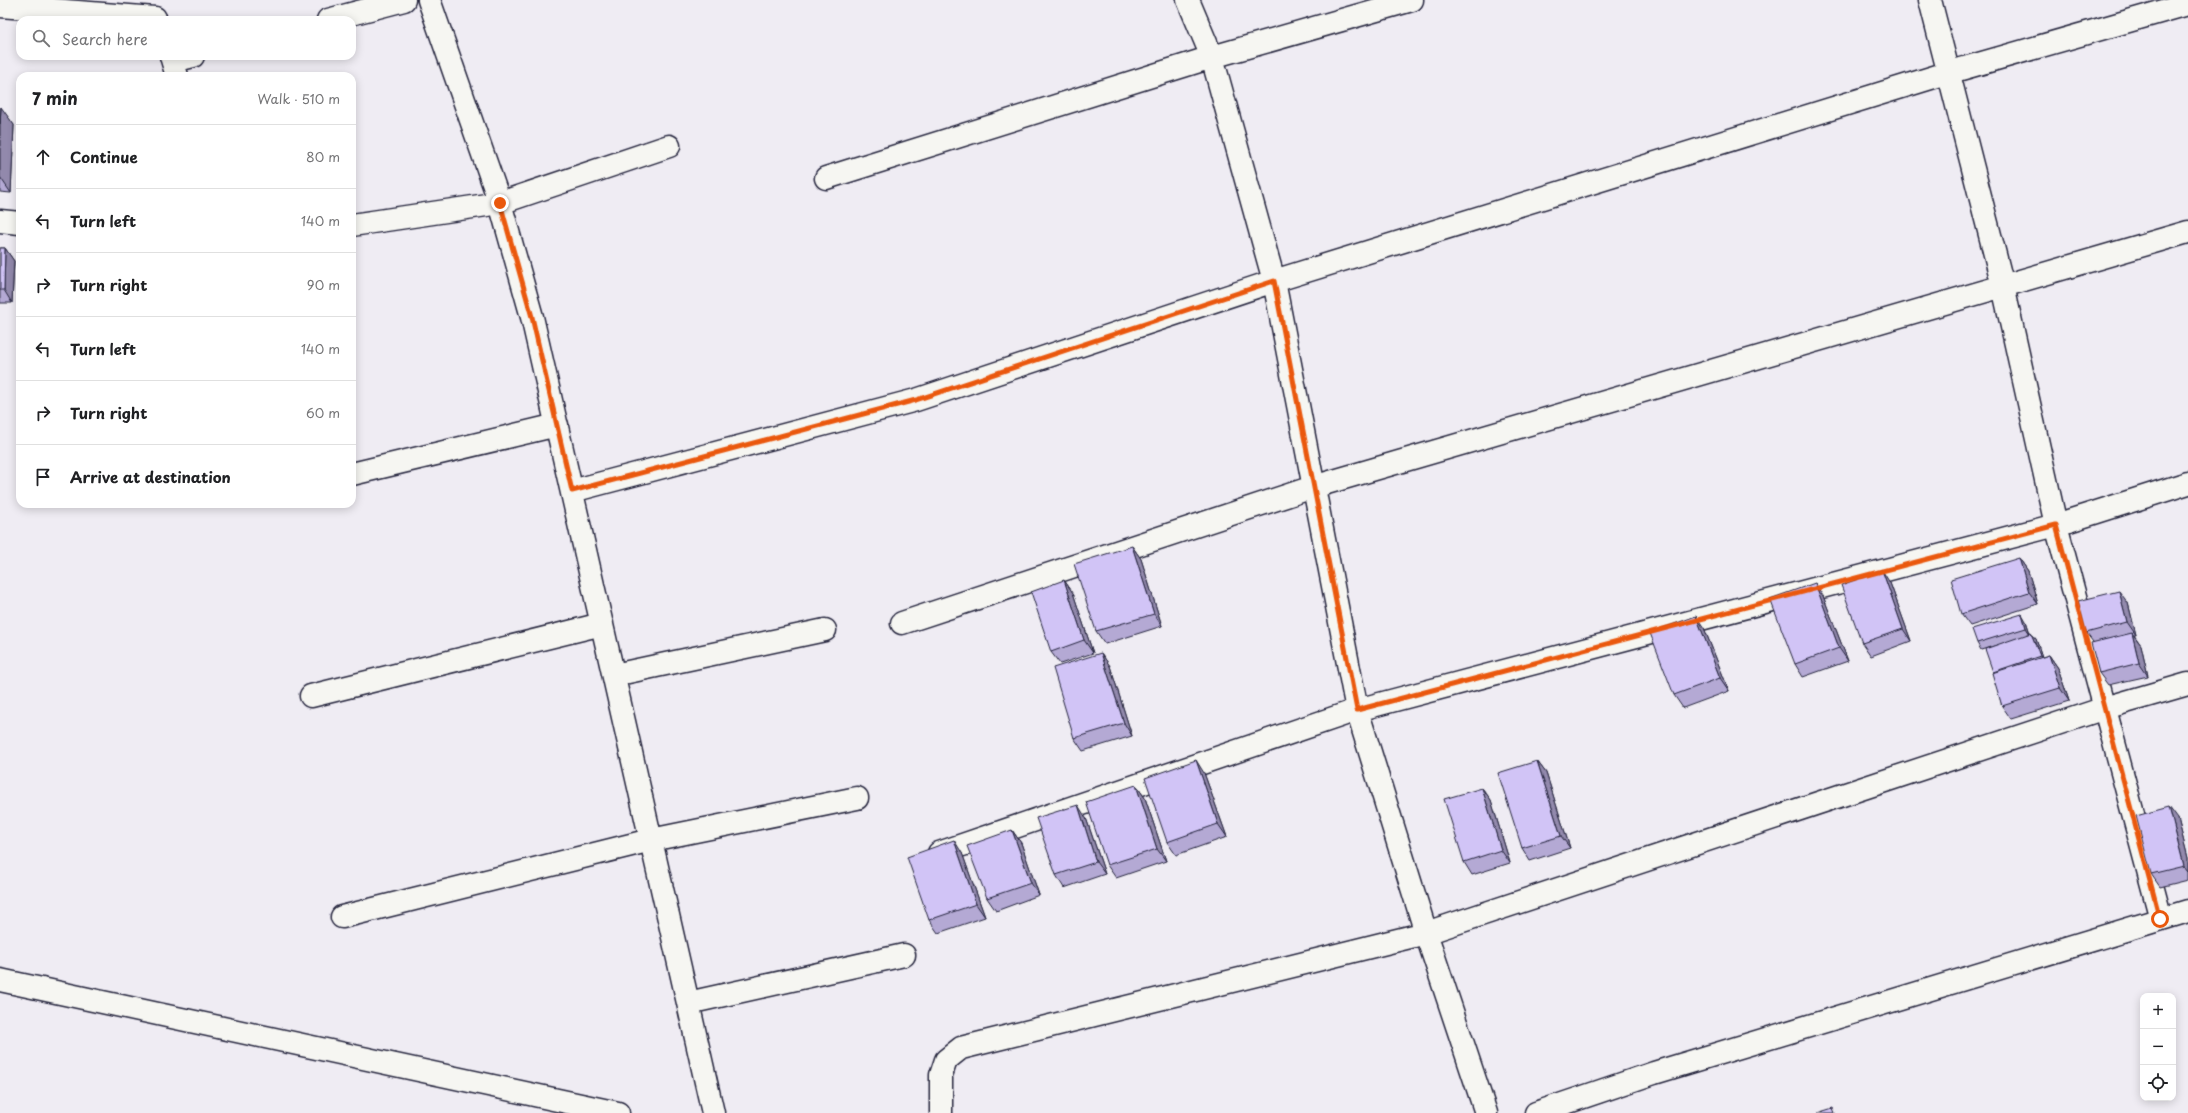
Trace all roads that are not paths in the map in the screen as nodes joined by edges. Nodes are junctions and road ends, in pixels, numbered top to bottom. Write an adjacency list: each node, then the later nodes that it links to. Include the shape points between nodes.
1 (404, 0): 9 (street)
2 (429, 0): 14 (street)
3 (1188, 0): 10 (street)
4 (1412, 0): 10 (street)
5 (1930, 0): 11 (street)
6 (2188, 4): 11 (street)
7 (0, 6): 8 (street)
8 (154, 12)
9 (343, 16)
10 (1212, 57): 13 (street); 19 (street)
11 (1947, 73): 19 (street); 20 (street)
12 (669, 146): 14 (street)
13 (826, 178)
14 (500, 203): 17 (street); 21 (street, via 532,317)
15 (0, 222): 16 (street)
16 (16, 223)
17 (356, 224)
18 (2188, 232): 20 (street)
19 (1274, 281): 24 (street); 25 (street, via 916,400)
20 (2003, 286): 24 (street); 26 (street)
21 (557, 425): 22 (street); 25 (street)
22 (356, 473)
23 (2188, 483): 26 (street)
24 (1313, 487): 27 (street); 34 (street)
25 (572, 491): 28 (street)
26 (2056, 525): 33 (street); 34 (street)
27 (902, 623)
28 (602, 624): 30 (street); 32 (street)
29 (825, 630): 30 (street)
30 (614, 675): 36 (street)
31 (2188, 684): 33 (street)
32 (311, 696)
33 (2105, 708): 40 (street); 41 (street)
34 (1357, 710): 37 (street); 41 (street)
35 (857, 798): 36 (street)
36 (651, 840): 39 (street); 44 (street)
37 (939, 853)
38 (2188, 911): 40 (street)
39 (342, 917)
40 (2160, 919): 49 (street, via 1654,1074)
41 (1426, 933): 47 (street, via 961,1048 946,1060 941,1075); 48 (street)
42 (904, 955): 44 (street)
43 (0, 980): 45 (street)
44 (688, 1004): 46 (street)
45 (618, 1113)
46 (713, 1113)
47 (941, 1113)
48 (1486, 1113)
49 (1536, 1113)

